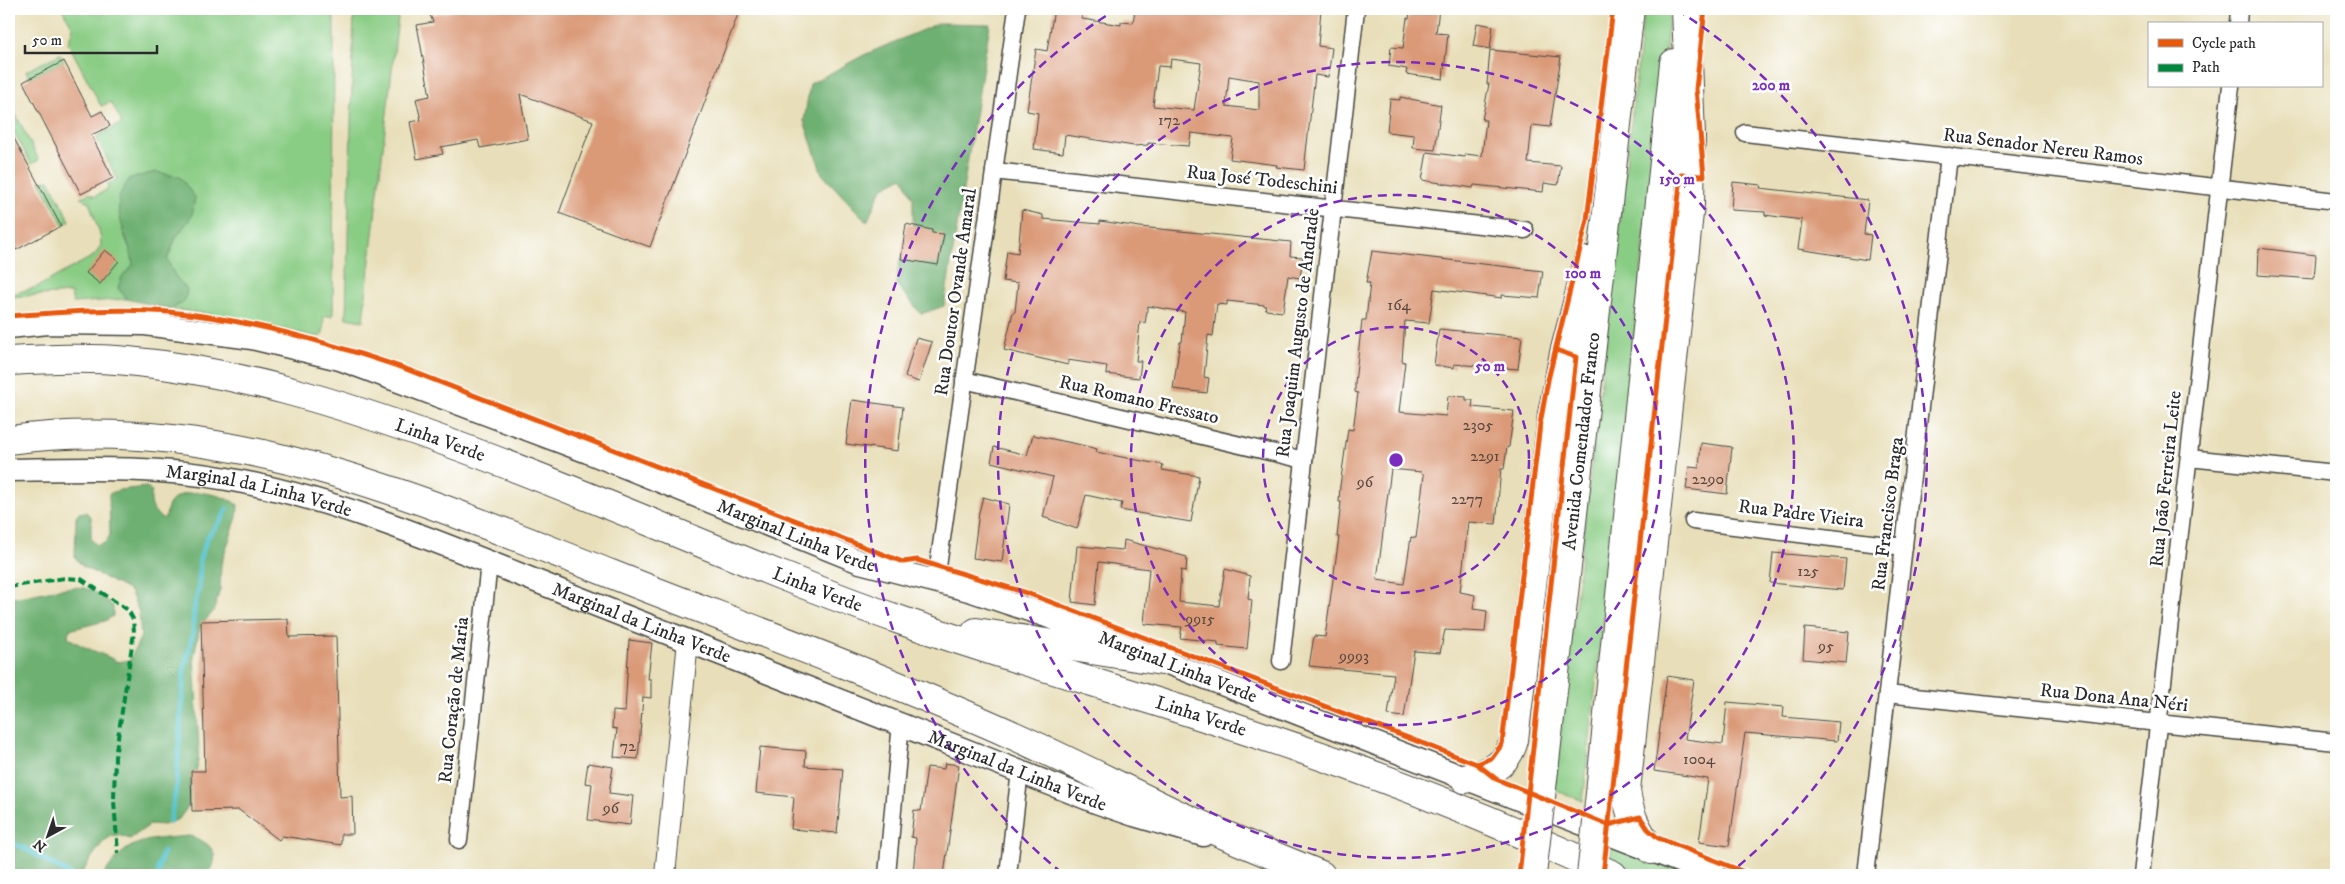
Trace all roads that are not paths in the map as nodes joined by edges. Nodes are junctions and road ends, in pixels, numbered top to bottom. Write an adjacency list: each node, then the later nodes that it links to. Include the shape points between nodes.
1 (1017, 9): 12 (street, Rua Doutor Ovande Amaral)
2 (1356, 9): 15 (street, Rua Joaquim Augusto de Andrade)
3 (1630, 9): 11 (highway, Avenida Comendador Franco)
4 (1679, 9): 47 (highway, bridge)
5 (1686, 9): 41 (highway, via 1690,204 1626,790 1632,819)
6 (2239, 9): 7 (street)
7 (2238, 22)
8 (2231, 88): 13 (street, Rua João Ferreira Leite)
9 (1746, 133): 10 (street, Rua Senador Nereu Ramos)
10 (1950, 156): 13 (street, Rua Senador Nereu Ramos); 26 (street, Rua Francisco Braga)
11 (1613, 166): 38 (highway, via 1558,380 1548,441 1514,740 1511,751 1500,765); 46 (highway, Avenida Comendador Franco, bridge)
12 (994, 170): 15 (street, Rua José Todeschini); 19 (street, Rua Doutor Ovande Amaral)
13 (2219, 188): 14 (street, Rua Senador Nereu Ramos); 21 (street, Rua João Ferreira Leite)
14 (2336, 201)
15 (1333, 208): 16 (street, Rua José Todeschini); 22 (street, Rua Joaquim Augusto de Andrade)
16 (1526, 230)
17 (9, 327): 28 (main road, Marginal Linha Verde, via 47,323 145,324 252,338 340,359 588,452 860,562)
18 (9, 362): 29 (highway, Linha Verde, via 79,359 168,366 252,380 309,396 530,473)
19 (964, 380): 22 (street, Rua Romano Fressato); 28 (street, Rua Doutor Ovande Amaral)
20 (9, 440): 40 (highway, via 85,434 192,440 280,456 390,489 942,704)
21 (2189, 458): 24 (street); 35 (street, Rua João Ferreira Leite)
22 (1304, 460): 32 (street, Rua Joaquim Augusto de Andrade)
23 (9, 470): 27 (main road, Marginal da Linha Verde, via 180,472 248,483 325,503)
24 (2336, 474)
25 (1693, 521): 26 (street, Rua Padre Vieira)
26 (1904, 547): 33 (street, Rua Francisco Braga)
27 (490, 564): 30 (main road, Marginal da Linha Verde); 39 (street, Rua Coração de Maria)
28 (936, 581): 31 (main road, Marginal Linha Verde, via 1016,604)
29 (898, 619): 31 (highway); 48 (highway, Linha Verde, via 1269,738 1490,821)
30 (688, 640): 34 (main road, Marginal da Linha Verde); 42 (street)
31 (1162, 661): 38 (main road, Marginal Linha Verde)
32 (1280, 661)
33 (1887, 694): 35 (street, Rua Dona Ana Néri); 50 (street, Rua Francisco Braga)
34 (901, 723): 37 (main road, Marginal da Linha Verde); 43 (street)
35 (2159, 723): 36 (street, Rua Dona Ana Néri); 51 (street, Rua João Ferreira Leite)
36 (2336, 742)
37 (1020, 771): 40 (main road, Marginal da Linha Verde, via 1134,815); 44 (street)
38 (1466, 778): 41 (main road, Marginal Linha Verde)
39 (459, 840)
40 (1258, 850): 45 (highway)
41 (1652, 850): 49 (main road, Marginal Linha Verde)
42 (665, 875)
43 (886, 875)
44 (1008, 875)
45 (1321, 875)
46 (1532, 875)
47 (1591, 875)
48 (1613, 875)
49 (1715, 875)
50 (1866, 875)
51 (2141, 875)

